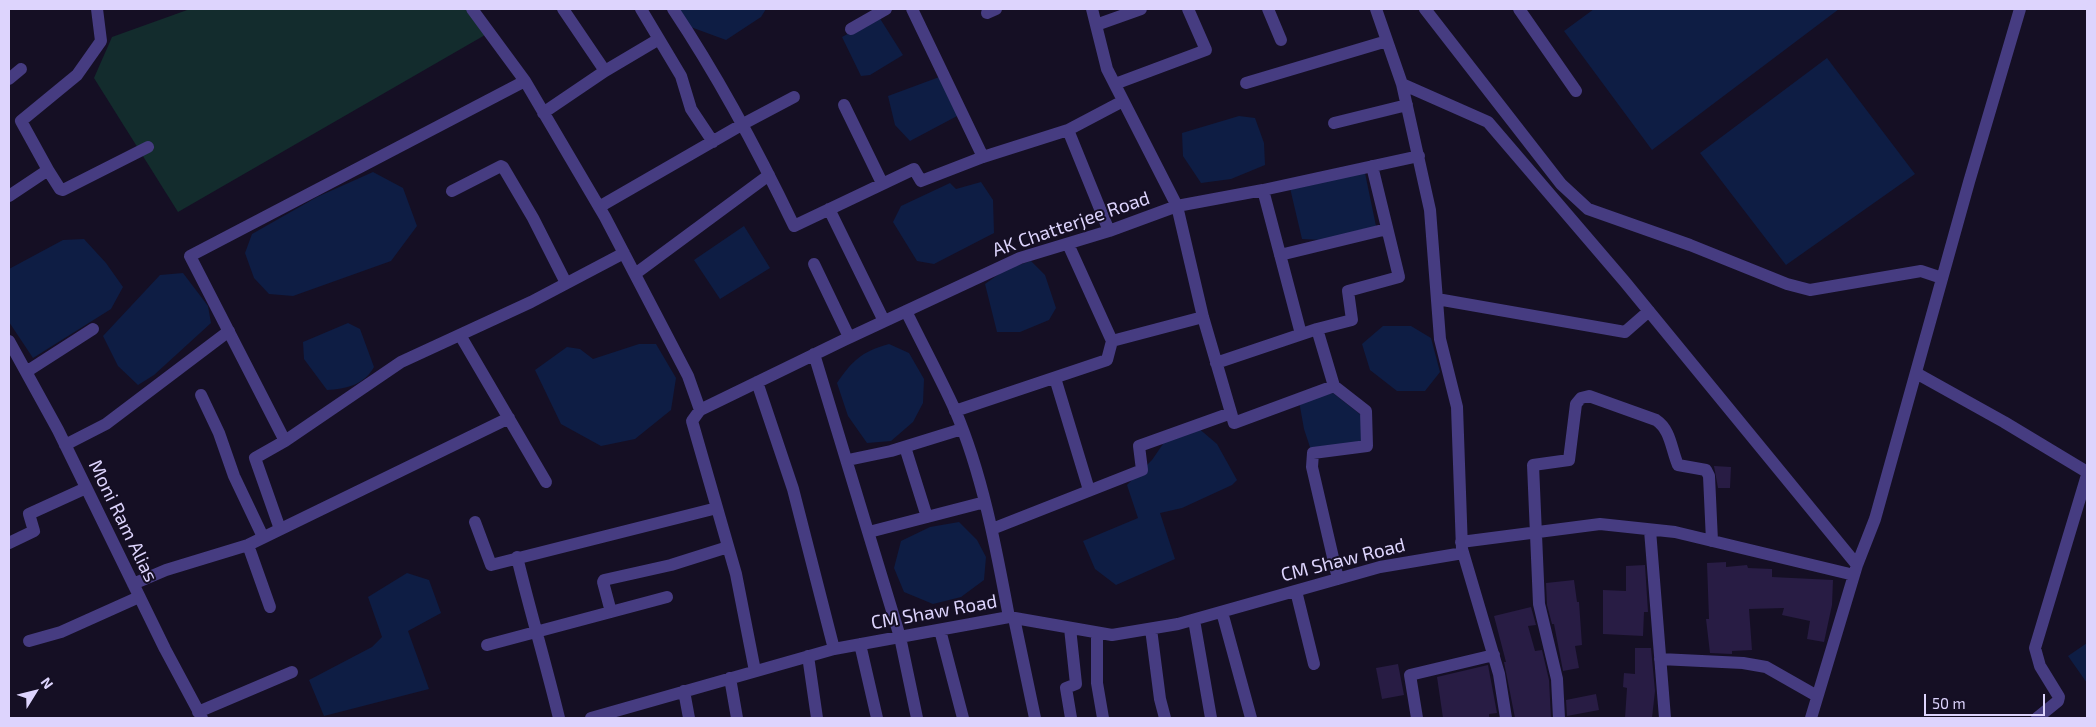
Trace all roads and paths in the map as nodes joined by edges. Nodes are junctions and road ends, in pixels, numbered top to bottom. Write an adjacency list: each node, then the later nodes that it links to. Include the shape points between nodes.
1 (97, 9): 42 (street, via 101,41 77,75 21,121)
2 (472, 9): 24 (street)
3 (562, 9): 22 (street)
4 (641, 9): 18 (street)
5 (673, 9): 35 (street)
6 (886, 9): 17 (street)
7 (912, 9): 40 (street)
8 (1092, 9): 16 (street)
9 (1141, 9): 16 (street)
10 (1188, 9): 26 (street, via 1206,50)
11 (1268, 9): 19 (street)
12 (1376, 9): 20 (street)
13 (1425, 9): 58 (street, via 1561,184 1588,209 1810,290 1921,271)
14 (1520, 9): 28 (street)
15 (2020, 9): 58 (street)
16 (1096, 25): 26 (street, via 1107,69)
17 (851, 29)
18 (659, 39): 22 (street); 37 (street, via 681,76 691,109)
19 (1281, 40)
20 (1387, 41): 25 (street); 27 (street)
21 (21, 70): 23 (street)
22 (604, 71): 33 (street)
23 (9, 79)
24 (525, 82): 33 (street); 67 (street, via 190,256)
25 (1246, 83)
26 (1115, 84): 30 (street)
27 (1402, 84): 32 (street); 62 (street, via 1488,122)
28 (1576, 91)
29 (794, 96): 35 (street)
30 (1123, 100): 36 (street); 48 (street)
31 (844, 105): 44 (street)
32 (1407, 105): 34 (street); 39 (street)
33 (543, 113): 49 (street)
34 (1334, 123)
35 (743, 124): 37 (street); 43 (street)
36 (1068, 130): 40 (street); 52 (street)
37 (713, 142): 49 (street)
38 (148, 147): 42 (street, via 63,190)
39 (1418, 156): 41 (street, AK Chatterjee Road); 60 (street, via 1430,210)
40 (983, 157): 44 (street, via 921,181 914,169)
41 (1372, 166): 45 (street, AK Chatterjee Road); 51 (street)
42 (48, 170): 47 (street)
43 (769, 175): 50 (street, via 794,226); 57 (street)
44 (882, 183): 50 (street)
45 (1263, 190): 48 (street, AK Chatterjee Road); 55 (street)
46 (452, 191): 59 (street, via 503,167)
47 (9, 196)
48 (1177, 206): 52 (street, AK Chatterjee Road); 63 (street)
49 (599, 208): 54 (street)
50 (828, 209): 64 (street)
51 (1388, 229): 55 (street); 66 (street, via 1399,277 1348,291 1352,320)
52 (1108, 231): 53 (street, AK Chatterjee Road)
53 (1068, 244): 61 (street, AK Chatterjee Road, via 1020,258); 71 (street)
54 (624, 254): 57 (street); 59 (street)
55 (1280, 255): 68 (street)
56 (814, 264): 70 (street)
57 (635, 274): 81 (street, via 688,376)
58 (1942, 278): 76 (street)
59 (566, 283): 69 (street)
60 (1437, 299): 62 (street, via 1625,332); 108 (street, via 1440,339 1457,407)
61 (906, 311): 64 (street, AK Chatterjee Road); 82 (street)
62 (1649, 311): 110 (street)
63 (1203, 317): 71 (street); 74 (street)
64 (884, 321): 70 (street, AK Chatterjee Road)
65 (93, 329): 75 (street)
66 (1317, 329): 68 (street); 79 (street)
67 (229, 332): 86 (street); 87 (street, via 106,424)
68 (1301, 334): 74 (street)
69 (460, 335): 84 (street); 86 (street, via 401,362)
70 (848, 338): 73 (street, AK Chatterjee Road)
71 (1112, 341): 77 (street, via 1107,360)
72 (9, 342): 75 (street, Moni Ram Alias)
73 (814, 354): 78 (street, AK Chatterjee Road); 89 (street)
74 (1216, 363): 83 (street)
75 (26, 372): 87 (street, Moni Ram Alias)
76 (1916, 372): 90 (street); 110 (street, via 1875,519)
77 (1055, 378): 82 (street); 93 (street)
78 (757, 382): 81 (street, AK Chatterjee Road); 130 (street, via 793,489)
79 (1334, 386): 83 (street, via 1234,423); 111 (street, via 1366,411 1368,446 1313,453 1312,467)
80 (201, 394): 103 (street)
81 (700, 410): 95 (street, via 692,421)
82 (955, 411): 85 (street)
83 (1231, 413): 93 (street, via 1139,446 1142,470)
84 (509, 418): 91 (street); 98 (street)
85 (962, 429): 88 (street); 94 (street)
86 (285, 442): 98 (street, via 255,458)
87 (65, 445): 92 (street, Moni Ram Alias)
88 (905, 447): 89 (street); 96 (street)
89 (848, 460): 101 (street)
90 (2087, 473): 161 (street, via 2035,648 2040,666 2059,697)
91 (546, 482)
92 (86, 488): 105 (street, via 29,514 34,531); 112 (street, Moni Ram Alias)
93 (1089, 490): 99 (street)
94 (985, 502): 96 (street); 99 (street)
95 (717, 508): 107 (street); 109 (street)
96 (927, 517): 101 (street)
97 (475, 522): 109 (street, via 491,565)
98 (280, 529): 103 (street)
99 (992, 529): 119 (street)
100 (1650, 530): 102 (street, CM Shaw Road, via 1600,524); 104 (street, CM Shaw Road); 133 (street)
101 (869, 532): 126 (street)
102 (1537, 532): 104 (street, via 1533,465 1569,460 1576,404 1589,396 1656,420 1667,431 1678,465 1706,470); 108 (street, CM Shaw Road); 158 (street, via 1539,604 1557,679)
103 (263, 537): 106 (street)
104 (1712, 541): 110 (street, CM Shaw Road)
105 (9, 543)
106 (248, 545): 112 (street, via 166,570); 116 (street)
107 (728, 547): 117 (street, via 671,565 604,580); 135 (street)
108 (1462, 548): 111 (street, CM Shaw Road); 132 (street)
109 (518, 557): 124 (street)
110 (1856, 570): 139 (street)
111 (1338, 579): 113 (street, CM Shaw Road)
112 (133, 584): 114 (street, Moni Ram Alias)
113 (1296, 591): 118 (street, CM Shaw Road); 134 (street)
114 (139, 597): 127 (street, via 61,632); 140 (street, Moni Ram Alias)
115 (667, 597): 117 (street)
116 (270, 607)
117 (611, 612): 124 (street)
118 (1222, 612): 120 (street, CM Shaw Road); 155 (street)
119 (1012, 618): 121 (street, CM Shaw Road); 123 (street, CM Shaw Road); 150 (street)
120 (1194, 620): 122 (street, CM Shaw Road); 154 (street)
121 (1070, 628): 125 (street, CM Shaw Road); 151 (street, via 1076,684 1066,688)
122 (1151, 629): 125 (street, CM Shaw Road, via 1112,635); 153 (street)
123 (940, 630): 126 (street, CM Shaw Road); 149 (street)
124 (535, 632): 128 (street); 142 (street)
125 (1097, 632): 152 (street, via 1097,684)
126 (900, 637): 129 (street, CM Shaw Road); 148 (street)
127 (29, 641)
128 (487, 644)
129 (860, 644): 130 (street, CM Shaw Road); 147 (street)
130 (834, 649): 131 (street, CM Shaw Road)
131 (808, 656): 135 (street, CM Shaw Road); 146 (street)
132 (1494, 656): 156 (street, via 1410,676); 157 (street)
133 (1660, 659): 139 (street, via 1766,667); 159 (street)
134 (1314, 664)
135 (755, 671): 137 (street, CM Shaw Road)
136 (292, 672): 140 (street)
137 (730, 678): 138 (street, CM Shaw Road); 145 (street)
138 (684, 691): 141 (street, CM Shaw Road); 144 (street)
139 (1817, 696): 160 (street)
140 (200, 715)
141 (606, 716): 143 (street, CM Shaw Road)
142 (560, 718)
143 (590, 718)
144 (689, 718)
145 (737, 718)
146 (817, 718)
147 (876, 718)
148 (917, 718)
149 (963, 718)
150 (1034, 718)
151 (1071, 718)
152 (1103, 718)
153 (1165, 718)
154 (1211, 718)
155 (1251, 718)
156 (1417, 718)
157 (1506, 718)
158 (1559, 718)
159 (1665, 718)
160 (1811, 718)
161 (2037, 718)

